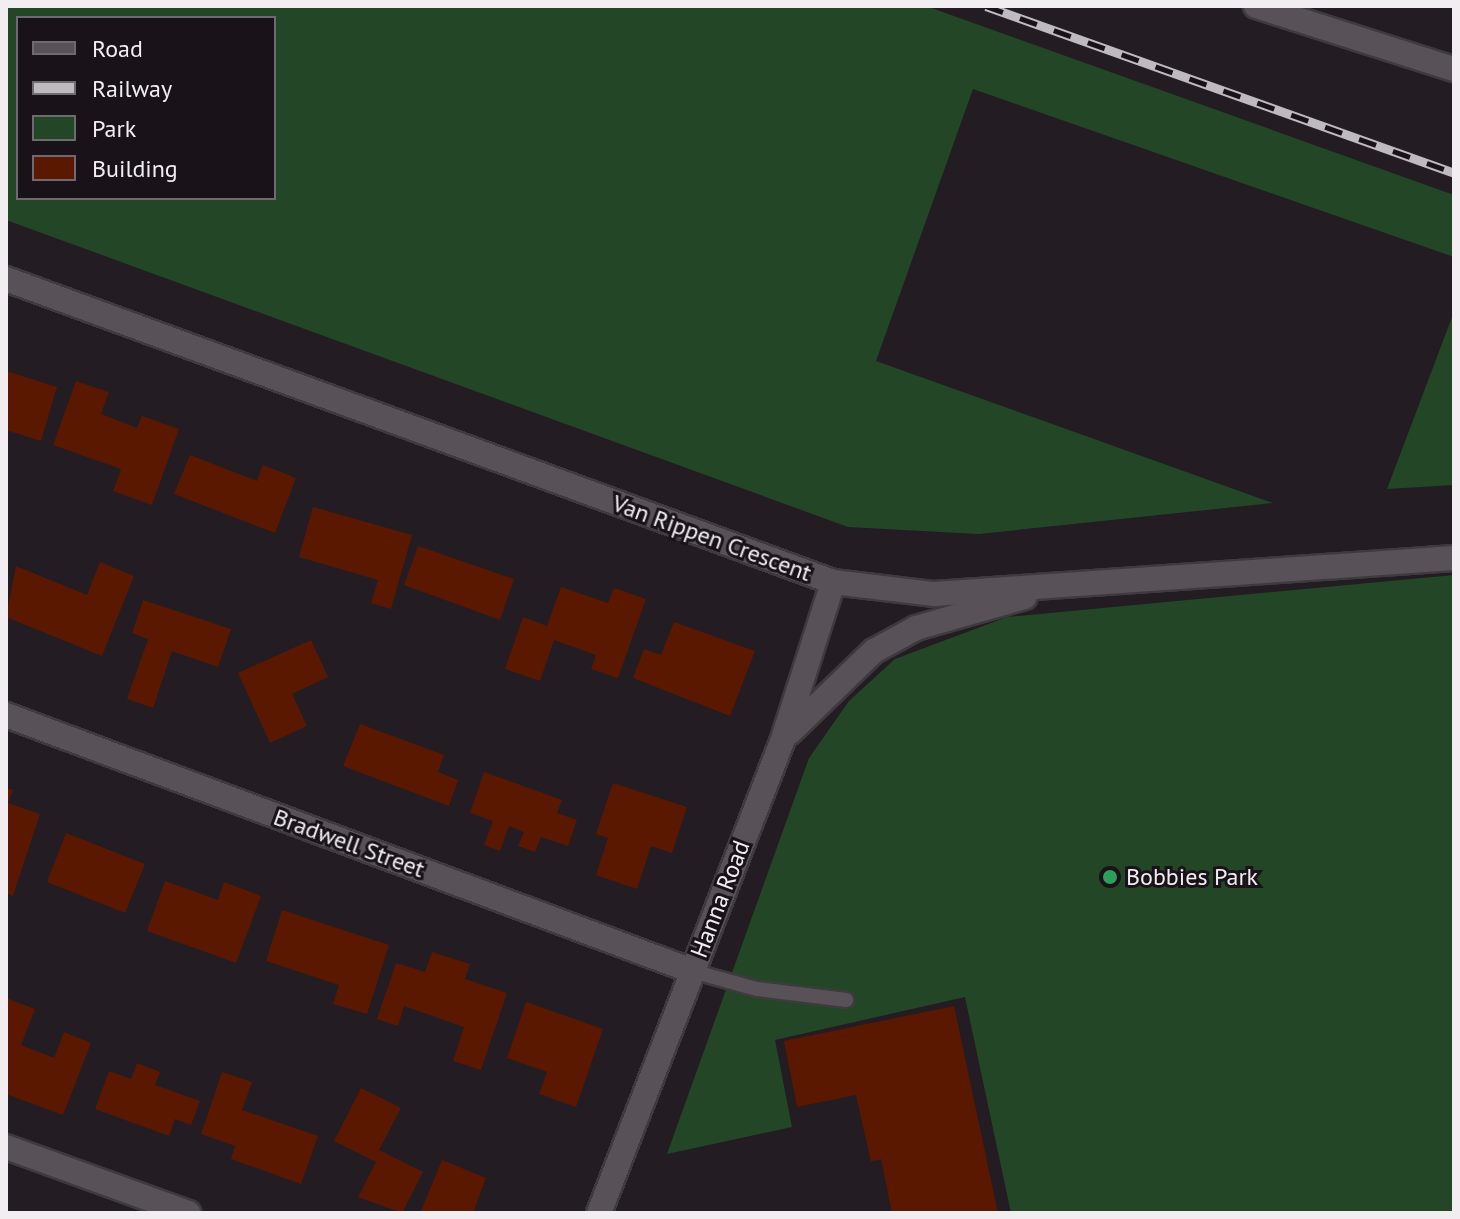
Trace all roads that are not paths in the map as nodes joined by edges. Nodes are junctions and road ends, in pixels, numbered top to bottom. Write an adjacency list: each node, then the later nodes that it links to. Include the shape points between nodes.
1 (1256, 6): 2 (street)
2 (1454, 69)
3 (6, 279): 6 (street, Van Rippen Crescent)
4 (1454, 558): 5 (street, Van Rippen Crescent)
5 (1101, 577): 6 (street, Van Rippen Crescent, via 934,594); 8 (street, via 916,628 843,673)
6 (833, 582): 8 (street, Hanna Road)
7 (6, 715): 9 (street, Bradwell Street)
8 (783, 739): 9 (street, Hanna Road)
9 (692, 971): 10 (lane); 13 (street, Hanna Road)
10 (846, 1000)
11 (6, 1147): 12 (street)
12 (188, 1213)
13 (599, 1213)

